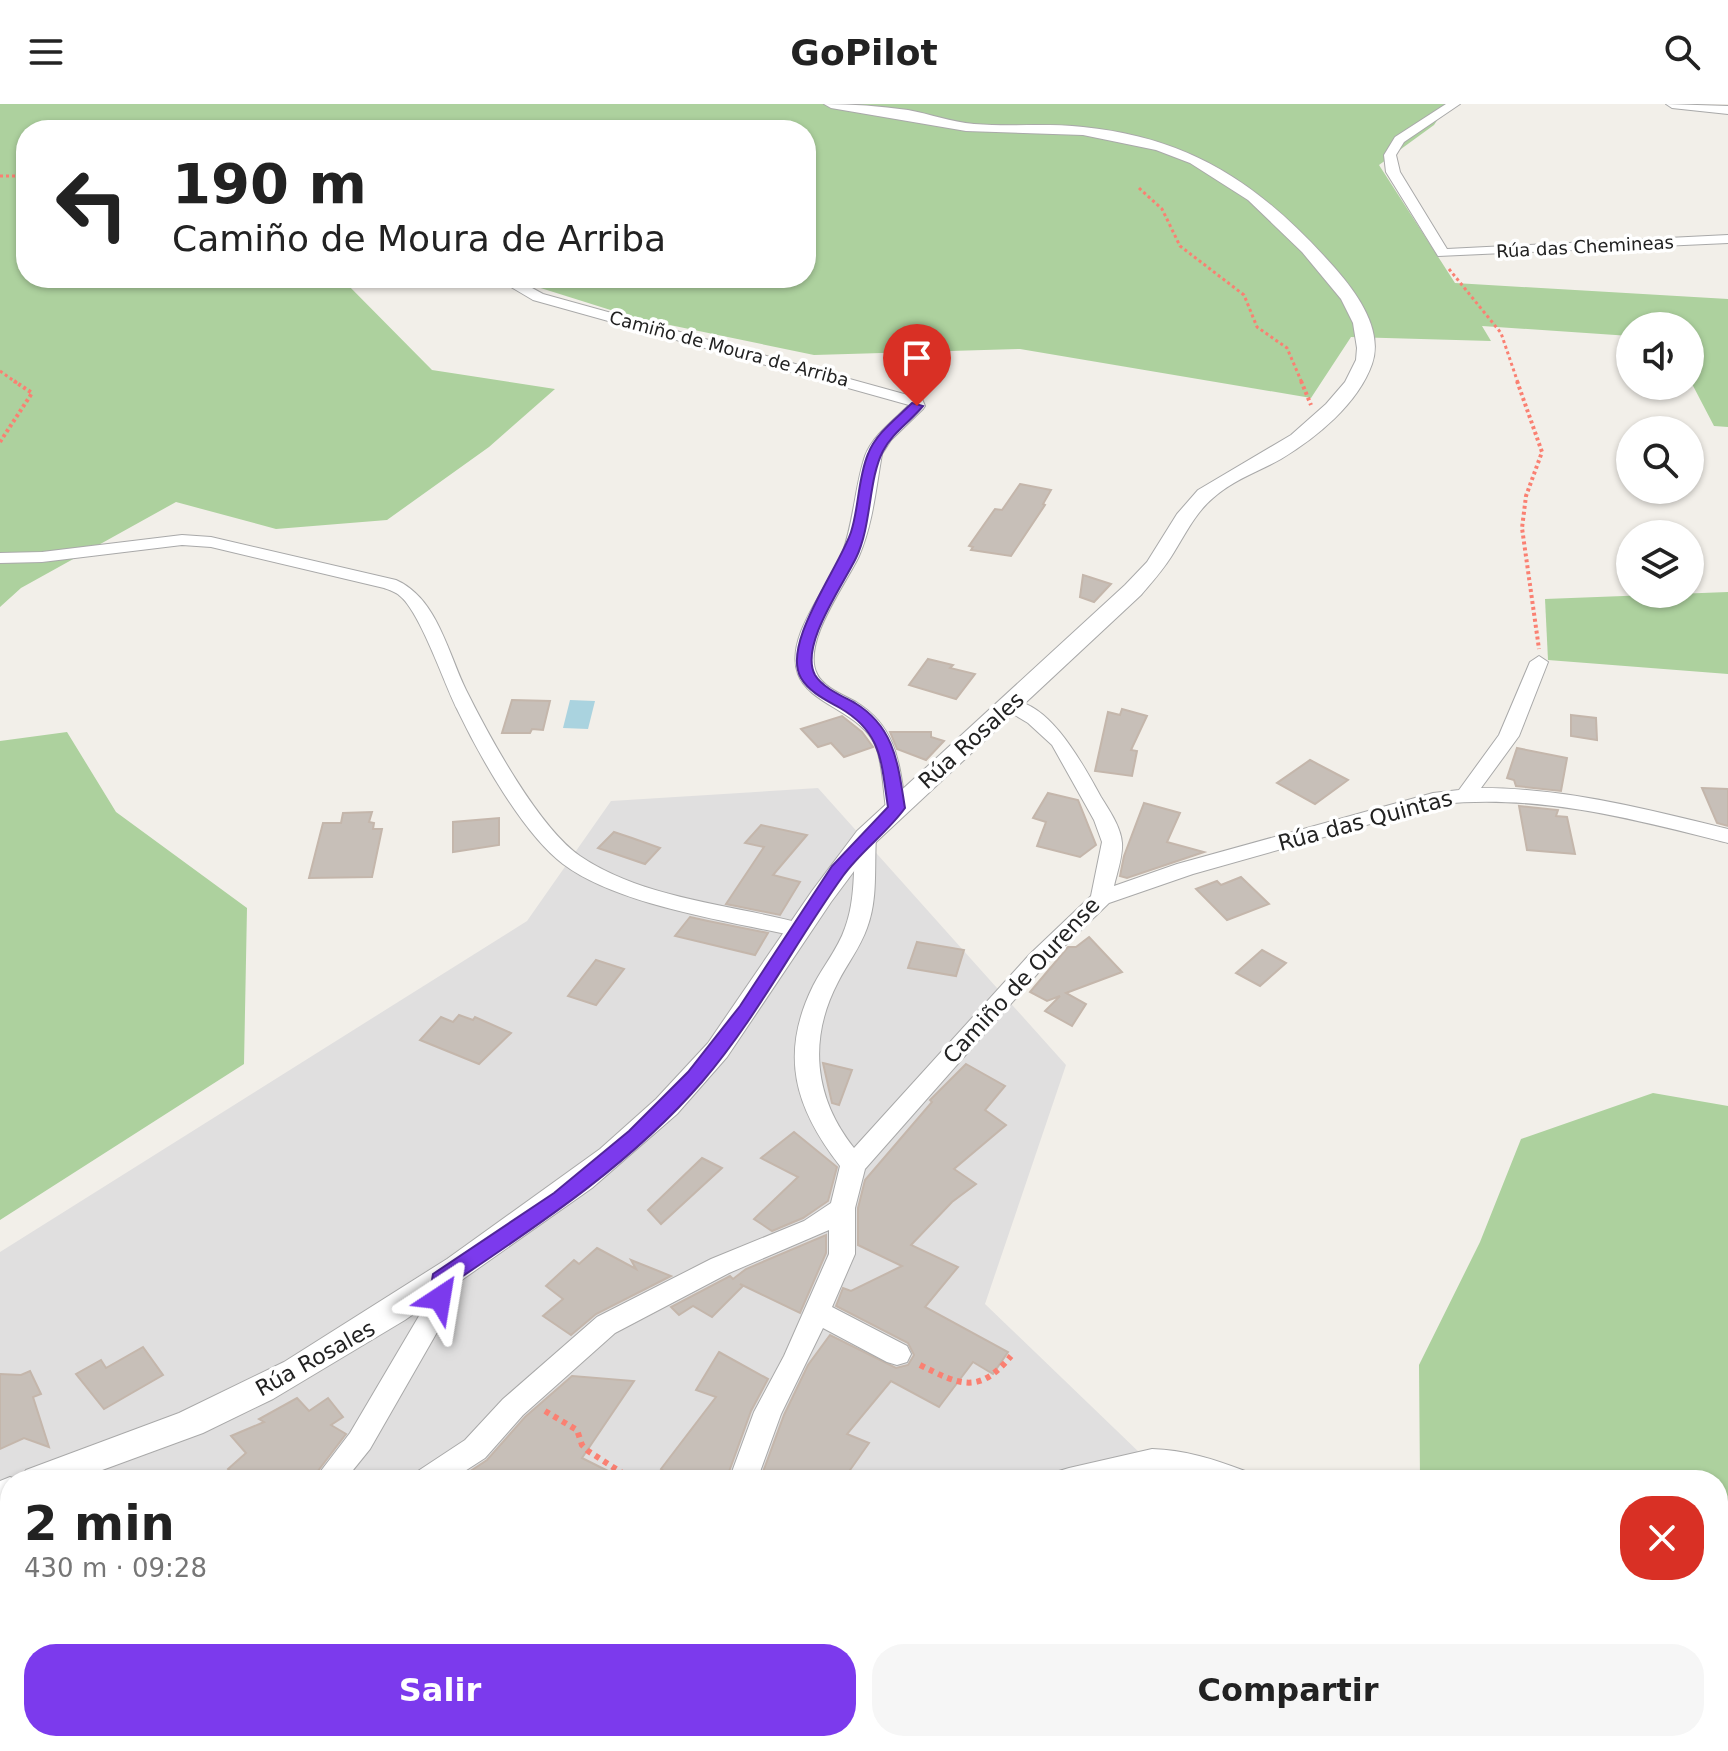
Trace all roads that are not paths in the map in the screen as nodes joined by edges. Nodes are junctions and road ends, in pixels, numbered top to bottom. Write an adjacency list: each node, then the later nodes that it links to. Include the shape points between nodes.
1 (831, 104): 9 (street, Rúa Rosales, via 973,128 1116,135 1181,152 1252,192 1341,286 1364,330 1362,370 1349,389 1275,453 1206,493 1133,590)
2 (1454, 104): 5 (street, Rúa das Chemineas, via 1399,140 1390,155 1393,172 1443,253)
3 (1672, 104): 4 (street)
4 (1728, 110)
5 (1728, 239)
6 (521, 288): 11 (street, Camiño de Moura de Arriba, via 538,297 916,402 874,454 851,554 808,636 803,660 808,677 858,712 886,745)
7 (0, 558): 15 (street, via 182,540 211,542 406,591 420,608 479,737 551,841 574,861 624,884)
8 (1539, 662): 10 (street, via 1509,736)
9 (1010, 706): 11 (street, Rúa Rosales); 14 (street, Camiño de Ourense, via 1035,719 1060,742 1104,820 1112,842)
10 (1467, 793): 12 (street, Rúa das Quintas, via 1597,806); 14 (street, Rúa das Quintas, via 1214,860)
11 (896, 808): 13 (street, Rúa Rosales)
12 (1728, 836)
13 (866, 837): 15 (street, Rúa Rosales); 16 (street, via 866,882 857,928 816,1003 804,1050 808,1086 821,1117)
14 (1101, 898): 16 (street, Camiño de Ourense, via 1038,959)
15 (799, 930): 18 (street, Rúa Rosales, via 704,1066 636,1136 561,1198)
16 (853, 1165): 17 (street)
17 (842, 1208): 19 (street, via 842,1254); 23 (street, via 813,1228 720,1266 606,1325 523,1398 475,1449)
18 (441, 1280): 21 (street, Rúa Rosales, via 278,1382 190,1423); 22 (street, via 431,1320 360,1441)
19 (817, 1312): 20 (street); 24 (street, via 768,1412)
20 (897, 1354)
21 (65, 1470)
22 (336, 1470)
23 (443, 1470)
24 (747, 1470)
25 (1108, 1470): 26 (street, via 1150,1459 1184,1461)
26 (1208, 1470)

